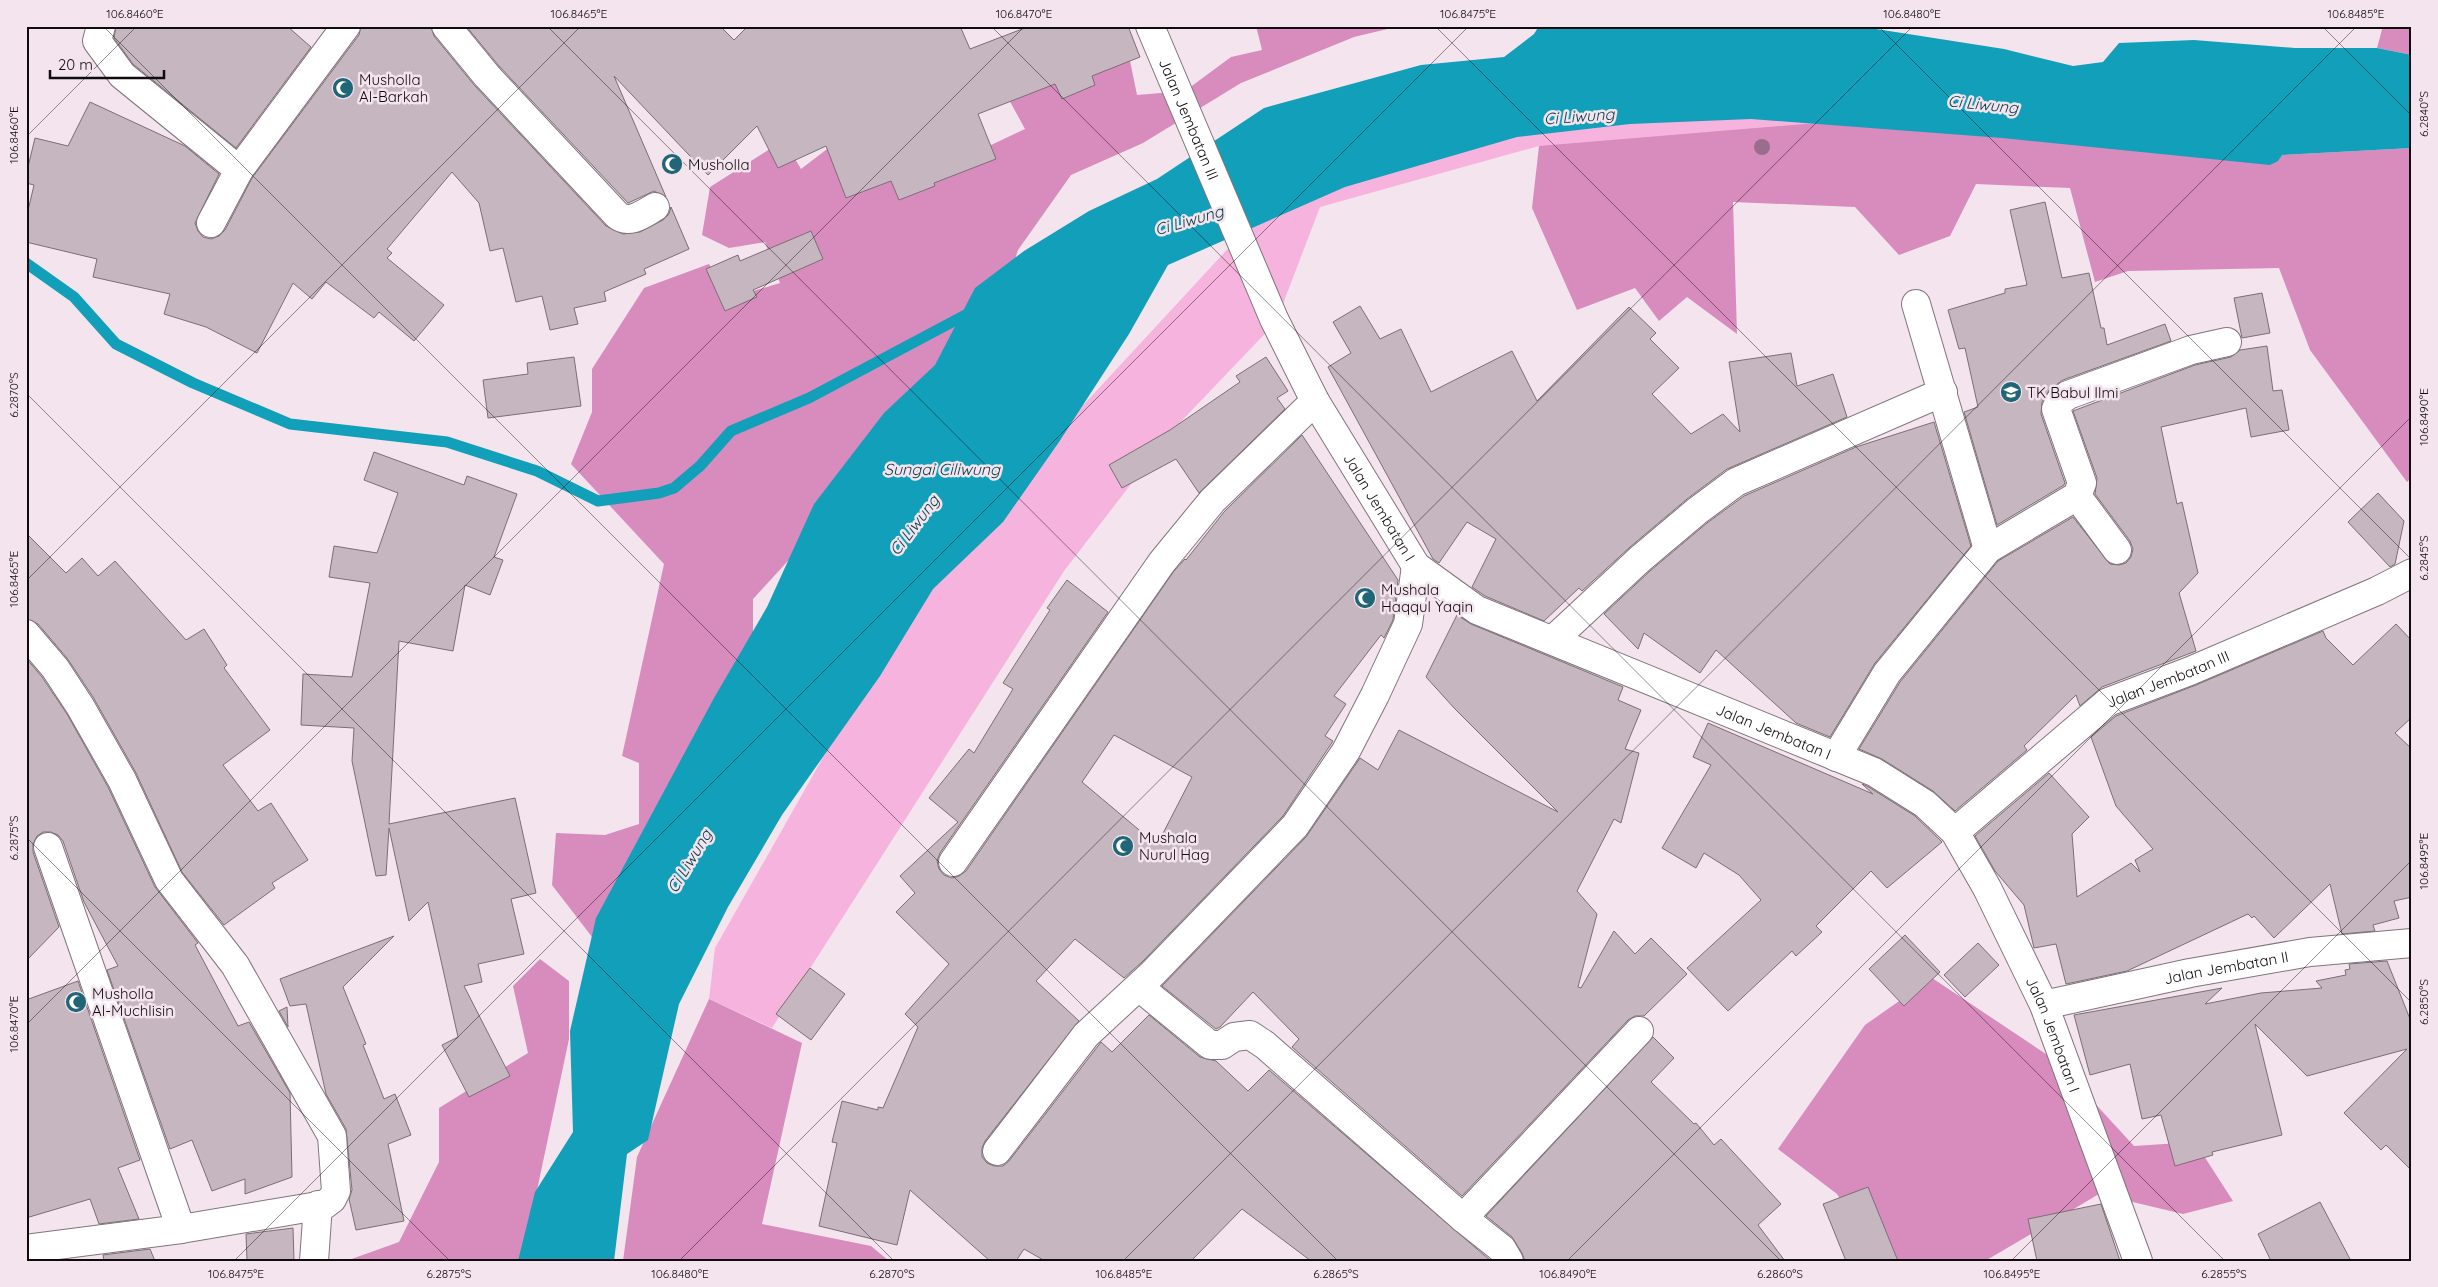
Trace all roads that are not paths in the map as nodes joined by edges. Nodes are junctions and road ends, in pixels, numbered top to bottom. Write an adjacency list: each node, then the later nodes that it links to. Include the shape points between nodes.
1 (101, 26): 5 (street, via 97,41 122,75)
2 (346, 26): 5 (street)
3 (446, 26): 6 (street, via 617,215 622,219 633,219)
4 (1150, 26): 9 (street, Jalan Jembatan III)
5 (239, 170): 7 (street)
6 (655, 207)
7 (211, 223)
8 (1916, 304): 11 (street)
9 (1276, 322): 12 (street, Jalan Jembatan I)
10 (2227, 342): 13 (street, via 2191,350 2060,400 2056,408 2082,483)
11 (1943, 392): 14 (street); 19 (street, via 1736,482 1697,510 1640,559)
12 (1315, 401): 16 (street, Jalan Jembatan I); 23 (street, via 1212,501 1162,562)
13 (2077, 496): 14 (street); 15 (street)
14 (1988, 549): 20 (street, via 1887,673)
15 (2117, 550)
16 (1416, 566): 19 (street, Jalan Jembatan I, via 1477,610); 25 (street, via 1408,624 1346,751 1295,826)
17 (2412, 574): 21 (street, Jalan Jembatan III, via 2190,671 2108,702)
18 (26, 634): 29 (street, via 55,668 80,706 122,780 169,880 235,965 332,1136 336,1191 332,1199)
19 (1553, 640): 20 (street, Jalan Jembatan I)
20 (1836, 756): 21 (street, Jalan Jembatan I, via 1874,772 1925,804)
21 (1955, 832): 26 (street, Jalan Jembatan I, via 1987,888)
22 (48, 847): 31 (street)
23 (952, 862)
24 (2412, 943): 26 (street, Jalan Jembatan II, via 2310,952 2190,973)
25 (1139, 987): 28 (street, via 1086,1035); 30 (street, via 1210,1045 1222,1045 1234,1037 1250,1035 1265,1044)
26 (2044, 1005): 35 (street, Jalan Jembatan I)
27 (1639, 1031): 30 (street)
28 (997, 1150)
29 (318, 1205): 31 (street); 33 (street)
30 (1463, 1218): 34 (street, via 1502,1249)
31 (181, 1229): 32 (street)
32 (26, 1249)
33 (314, 1261)
34 (1508, 1261)
35 (2138, 1261)

